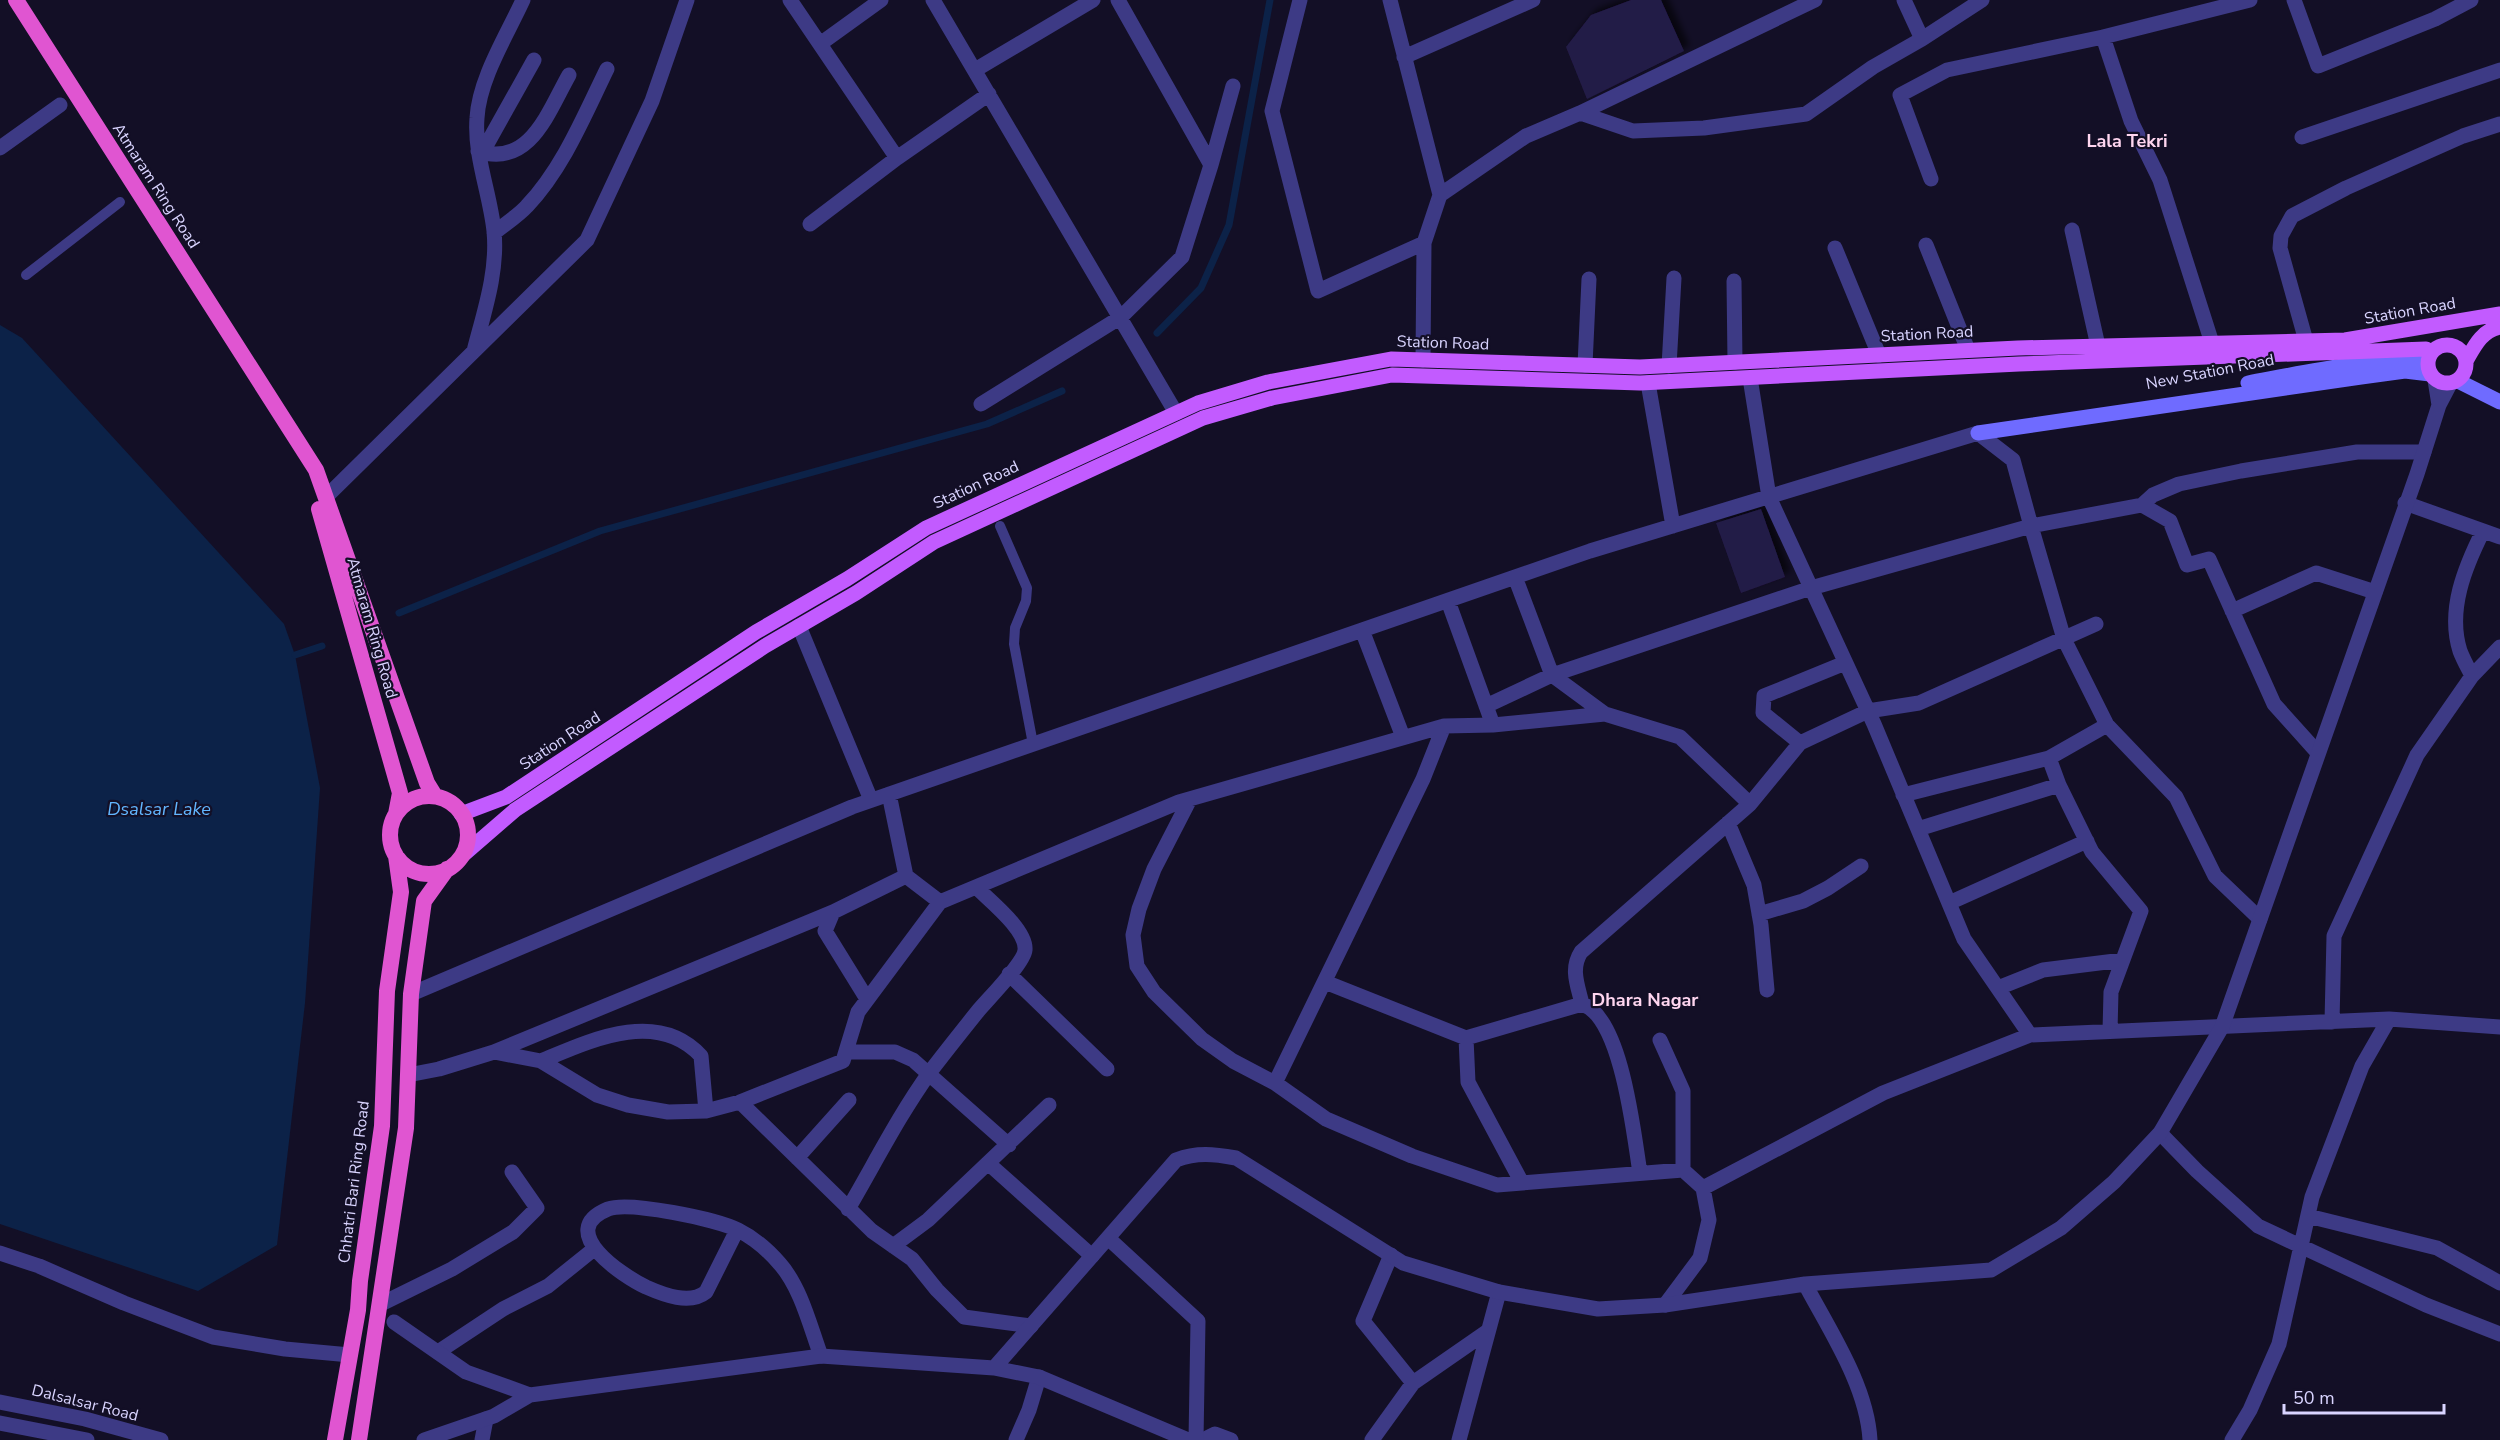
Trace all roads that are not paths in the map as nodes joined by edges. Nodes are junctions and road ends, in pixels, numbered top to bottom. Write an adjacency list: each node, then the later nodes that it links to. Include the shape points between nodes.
1 (16, 0): 69 (highway, Atmaram Ring Road)
2 (524, 0): 35 (street, via 482,89 477,118)
3 (790, 0): 21 (street)
4 (881, 0): 21 (street)
5 (933, 0): 25 (street)
6 (1093, 0): 25 (street)
7 (1118, 0): 37 (street)
8 (1300, 0): 44 (street, via 1272,111 1318,291)
9 (1390, 0): 22 (street)
10 (1533, 0): 22 (street)
11 (1815, 0): 31 (street)
12 (1904, 0): 20 (street)
13 (1982, 0): 20 (street)
14 (2250, 0): 18 (street)
15 (2294, 0): 16 (street, via 2318,66 2435,19)
16 (2471, 0)
17 (682, 3): 59 (street, via 652,100 587,240)
18 (2201, 6): 19 (street)
19 (2103, 37): 38 (street, via 1947,70 1900,95); 56 (street, via 2131,121 2160,180)
20 (1922, 39): 31 (street, via 1873,67 1806,114 1704,128 1633,131)
21 (819, 44): 36 (street)
22 (1404, 57): 39 (street)
23 (534, 60): 35 (street)
24 (607, 69): 43 (street, via 546,183 526,207)
25 (975, 70): 29 (street)
26 (2500, 70): 33 (street)
27 (569, 75): 35 (street, via 520,150 496,156)
28 (1233, 86): 37 (street)
29 (989, 94): 36 (street); 52 (street)
30 (60, 105): 34 (street)
31 (1580, 112): 39 (street, via 1526,136)
32 (2500, 124): 55 (street, via 2346,188 2292,216 2281,236 2280,248)
33 (2302, 137)
34 (0, 148)
35 (480, 152): 43 (street)
36 (897, 158): 41 (street)
37 (1211, 165): 52 (street, via 1182,257)
38 (1930, 179)
39 (1440, 195): 44 (street)
40 (120, 202): 47 (lane)
41 (810, 224)
42 (2072, 230): 57 (street)
43 (494, 233): 59 (street, via 494,269)
44 (1424, 243): 61 (street)
45 (1926, 245): 58 (street)
46 (1835, 248): 60 (street)
47 (26, 275)
48 (1674, 278): 65 (street)
49 (1589, 279): 64 (street)
50 (1734, 281): 63 (street)
51 (2500, 314): 53 (main road, Station Road)
52 (1121, 317): 71 (street); 72 (street)
53 (2475, 318): 55 (main road, Station Road, via 2345,340); 66 (main road, via 2454,332)
54 (2500, 327): 62 (main road, via 2477,340)
55 (2306, 341): 56 (main road, Station Road)
56 (2212, 343): 57 (main road, Station Road)
57 (2098, 346): 58 (main road, Station Road)
58 (1968, 350): 60 (main road, Station Road)
59 (474, 351): 75 (street)
60 (1879, 355): 63 (main road, Station Road)
61 (1423, 360): 64 (main road, Station Road); 72 (main road, Station Road, via 1391,359 1268,382)
62 (2466, 361): 66 (main road, via 2463,376); 66 (main road, via 2458,349)
63 (1735, 362): 65 (main road, Station Road)
64 (1585, 365): 65 (main road, Station Road)
65 (1669, 366)
66 (2439, 368): 67 (main road, Station Road, via 2426,349); 70 (main road); 73 (main road, New Station Road); 74 (street, via 2439,405)
67 (1750, 378): 68 (main road, Station Road); 76 (street)
68 (1648, 382): 80 (street); 90 (main road, Station Road, via 1392,375 1272,398 1203,418 934,542)
69 (265, 391): 75 (highway, Atmaram Ring Road, via 316,470); 115 (highway, Atmaram Ring Road, via 312,483 400,793)
70 (2500, 402)
71 (981, 404)
72 (1176, 413): 116 (main road, Station Road, via 926,528 756,632 506,797)
73 (1978, 433): 76 (street); 81 (street, via 2013,460)
74 (2424, 452): 77 (street); 78 (street, via 2357,452 2241,471 2179,484 2153,495)
75 (326, 497): 111 (highway, Atmaram Ring Road, via 427,783)
76 (1769, 497): 80 (street); 85 (street)
77 (2406, 503): 82 (street); 86 (street)
78 (2142, 505): 81 (street); 88 (street, via 2170,520 2187,565 2209,558)
79 (1000, 526): 105 (lane, via 1027,588 1014,644)
80 (1672, 526): 84 (street)
81 (2031, 526): 85 (street); 92 (street)
82 (2483, 531): 83 (street); 96 (street, via 2466,564 2455,627 2460,652)
83 (2500, 537)
84 (1515, 577): 87 (street); 95 (street)
85 (1811, 588): 94 (street); 95 (street)
86 (2374, 592): 88 (street, via 2316,573); 106 (street)
87 (1448, 601): 91 (street); 97 (street)
88 (2232, 611): 106 (street, via 2274,704)
89 (2096, 624): 92 (street)
90 (799, 626): 112 (street); 120 (main road, Station Road, via 515,810)
91 (1362, 630): 103 (street); 105 (street)
92 (2064, 639): 98 (street, via 1919,703); 101 (street)
93 (2500, 647): 96 (street)
94 (1845, 663): 98 (street); 104 (street, via 1764,696 1762,713)
95 (1552, 675): 97 (street); 99 (street)
96 (2472, 676): 140 (street, via 2417,755 2334,936)
97 (1486, 706): 100 (street)
98 (1868, 711): 104 (street); 110 (street)
99 (1605, 714): 100 (street); 114 (street, via 1680,737)
100 (1493, 725): 102 (street)
101 (2107, 725): 107 (street); 130 (street, via 2176,797 2215,876)
102 (1444, 726): 103 (street); 133 (street, via 1423,779)
103 (1403, 737): 113 (street)
104 (1800, 742): 114 (street)
105 (1033, 744): 109 (street)
106 (2318, 753): 130 (street)
107 (2049, 758): 108 (street); 110 (street)
108 (2059, 785): 118 (street); 119 (street)
109 (889, 794): 112 (street); 124 (street)
110 (1903, 795): 118 (street)
111 (435, 796): 115 (highway, via 412,799); 116 (highway)
112 (871, 800): 136 (street)
113 (1190, 800): 125 (street); 153 (street, via 1154,869 1139,909 1133,935 1137,966 1154,992 1202,1039)
114 (1750, 804): 117 (street)
115 (396, 814): 121 (highway, via 390,835)
116 (461, 814): 120 (highway, via 468,834)
117 (1728, 823): 129 (street, via 1754,885); 138 (street, via 1581,952 1575,974)
118 (1918, 829): 127 (street)
119 (2087, 841): 127 (street); 131 (street, via 2141,911)
120 (463, 855): 123 (highway)
121 (396, 856): 123 (highway, via 404,865 425,874); 187 (highway, Chhatri Bari Ring Road, via 401,892 387,991 382,1126)
122 (1862, 866): 129 (street, via 1803,901)
123 (447, 869): 136 (highway, via 424,902)
124 (906, 876): 126 (street); 128 (street)
125 (976, 887): 126 (street); 132 (street, via 1013,924 1025,942 1025,953)
126 (940, 902): 137 (street)
127 (1949, 903): 134 (street, via 1964,939)
128 (834, 912): 137 (street, via 825,931); 147 (street)
129 (1759, 914): 135 (street)
130 (2260, 919): 141 (street)
131 (2123, 960): 134 (street, via 2043,970); 143 (street, via 2111,992)
132 (1009, 974): 150 (street); 151 (street)
133 (1325, 982): 145 (street); 153 (street)
134 (1998, 988): 144 (street)
135 (1767, 990)
136 (411, 994): 152 (highway)
137 (867, 999): 148 (street, via 858,1012)
138 (1582, 1004): 145 (street); 164 (street, via 1598,1014 1611,1039 1627,1088)
139 (2389, 1019): 140 (street); 142 (street); 168 (street, via 2362,1066)
140 (2332, 1022): 141 (street)
141 (2222, 1027): 143 (street); 158 (street)
142 (2500, 1027)
143 (2110, 1031): 144 (street)
144 (2030, 1035): 166 (street, via 1883,1093)
145 (1466, 1038): 165 (street, via 1468,1082)
146 (1660, 1040): 162 (street, via 1683,1091)
147 (494, 1052): 149 (street); 152 (street)
148 (846, 1052): 151 (street, via 895,1052); 155 (street, via 843,1061)
149 (541, 1061): 157 (street, via 597,1095 628,1105 668,1112); 157 (street, via 598,1037 631,1031 666,1034 700,1056)
150 (1107, 1069)
151 (930, 1072): 159 (street); 167 (street)
152 (408, 1075): 180 (highway, via 406,1128)
153 (1275, 1083): 165 (street, via 1326,1119 1412,1156 1497,1185)
154 (849, 1100): 160 (street)
155 (740, 1102): 157 (street); 160 (street)
156 (1049, 1105): 159 (street)
157 (706, 1111)
158 (2160, 1133): 172 (street, via 2197,1172 2259,1226); 178 (street, via 2114,1182 2061,1228 1991,1270)
159 (1009, 1145): 161 (street)
160 (797, 1158): 167 (street)
161 (989, 1164): 171 (street); 176 (street)
162 (1683, 1170): 164 (street); 166 (street)
163 (512, 1172): 180 (street, via 537,1208 513,1232 452,1269)
164 (1640, 1173): 165 (street)
165 (1522, 1183)
166 (1703, 1188): 181 (street, via 1709,1220 1700,1258)
167 (848, 1209): 171 (street)
168 (2308, 1216): 172 (street); 177 (street, via 2437,1248)
169 (737, 1230): 173 (street, via 633,1206 610,1208 591,1222); 173 (street, via 706,1292 689,1300 627,1278); 188 (street, via 760,1243 782,1266 799,1297)
170 (1108, 1238): 175 (street, via 1176,1160 1193,1153 1212,1153 1236,1158); 176 (street); 204 (street, via 1198,1321)
171 (893, 1246): 183 (street, via 912,1258 964,1317)
172 (2301, 1246): 185 (street, via 2426,1305); 210 (street, via 2279,1344)
173 (594, 1250): 186 (street, via 548,1286 503,1309)
174 (0, 1253): 187 (street, via 213,1337)
175 (1391, 1255): 179 (street, via 1403,1263); 191 (street, via 1363,1321)
176 (1092, 1256): 183 (street)
177 (2500, 1283)
178 (1805, 1284): 181 (street); 209 (street, via 1858,1386 1869,1421)
179 (1499, 1292): 181 (street, via 1598,1310); 184 (street)
180 (381, 1304): 199 (highway)
181 (1665, 1305)
182 (394, 1322): 186 (street)
183 (1031, 1326): 189 (street)
184 (1488, 1331): 191 (street); 208 (street)
185 (2500, 1334)
186 (438, 1352): 192 (street, via 466,1372)
187 (350, 1355): 198 (highway, Chhatri Bari Ring Road)
188 (821, 1356): 189 (street); 192 (street)
189 (994, 1368): 190 (street)
190 (1039, 1377): 202 (street); 203 (street)
191 (1413, 1383): 207 (street)
192 (530, 1395): 194 (street)
193 (0, 1402): 197 (street, Dalsalsar Road)
194 (486, 1419): 200 (street); 201 (street)
195 (0, 1423): 196 (street)
196 (87, 1440)
197 (161, 1440)
198 (335, 1440)
199 (360, 1440)
200 (424, 1440)
201 (482, 1440)
202 (1016, 1440)
203 (1188, 1440)
204 (1196, 1440)
205 (1203, 1440): 206 (street, via 1215,1434)
206 (1231, 1440)
207 (1372, 1440)
208 (1459, 1440)
209 (1870, 1440)
210 (2232, 1440)

